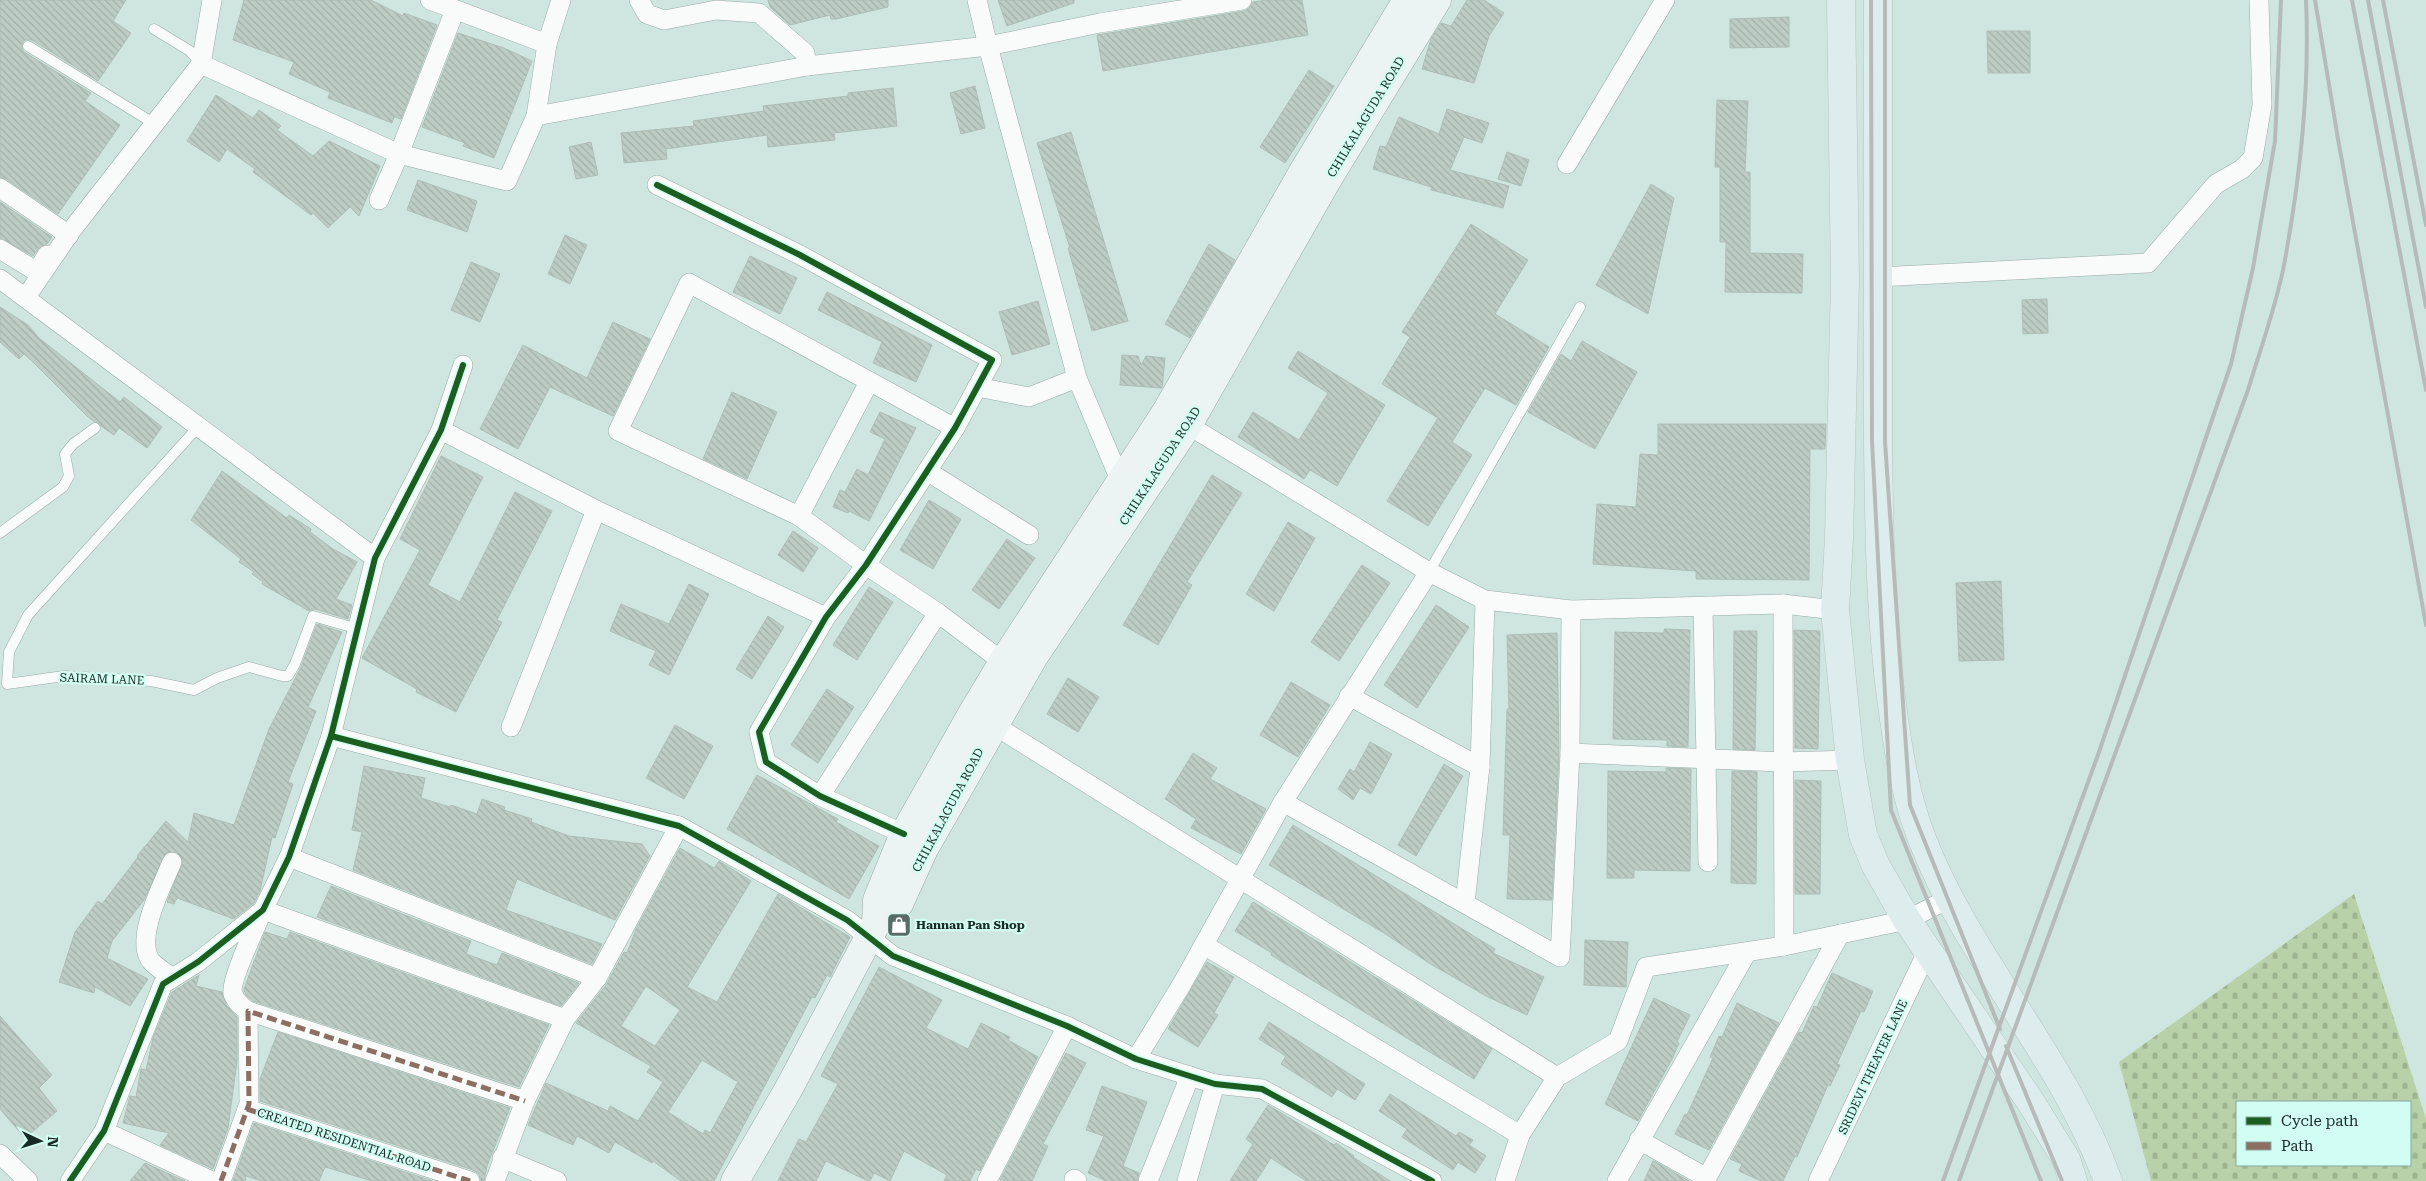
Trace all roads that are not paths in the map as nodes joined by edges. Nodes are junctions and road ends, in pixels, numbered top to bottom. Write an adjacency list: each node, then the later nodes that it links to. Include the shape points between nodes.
1 (212, 0): 18 (street)
2 (430, 0): 13 (street)
3 (562, 0): 15 (street)
4 (640, 0): 19 (street, via 647,14 664,20 716,10 759,13 805,53)
5 (978, 0): 17 (street)
6 (1242, 0): 17 (street, via 1100,23)
7 (1407, 0): 44 (main road, CHILKALAGUDA ROAD, via 1304,170 1166,412)
8 (1437, 0): 38 (main road, CHILKALAGUDA ROAD, via 1326,182)
9 (1665, 0): 23 (street)
10 (1841, 0): 56 (main road, via 1845,279)
11 (1878, 0): 30 (main road)
12 (2259, 0): 30 (street, via 2262,105 2253,158 2242,169 2216,184 2148,263)
13 (455, 10): 15 (street); 22 (street)
14 (154, 29): 18 (lane, via 190,51)
15 (547, 44): 20 (street)
16 (28, 46): 21 (lane)
17 (988, 46): 19 (street); 35 (street)
18 (201, 64): 21 (street); 22 (street)
19 (807, 66): 20 (street)
20 (536, 116): 22 (street, via 507,181)
21 (155, 124): 27 (street)
22 (399, 154): 26 (street)
23 (1567, 164)
24 (657, 185): 37 (street, via 800,255 992,360)
25 (0, 188): 27 (street)
26 (379, 200)
27 (66, 233): 29 (street, via 38,270); 32 (street)
28 (0, 249): 29 (street)
29 (16, 259): 31 (street)
30 (1878, 277): 79 (main road, via 1879,546 1890,693 1903,776 1921,837)
31 (1, 281): 32 (street)
32 (26, 297): 39 (street)
33 (1580, 307): 51 (lane)
34 (463, 365): 42 (street)
35 (1077, 378): 37 (street, via 1029,397); 44 (street)
36 (869, 382): 41 (street); 46 (street); 46 (street, via 689,283 618,431)
37 (977, 388): 41 (street)
38 (1188, 425): 51 (street); 63 (main road, CHILKALAGUDA ROAD, via 1033,658)
39 (199, 426): 49 (street); 61 (lane, SAIRAM LANE, via 28,614 9,652)
40 (95, 428): 47 (lane, via 65,454 69,476 63,487)
41 (954, 428): 43 (street)
42 (441, 430): 45 (street); 49 (street)
43 (927, 471): 48 (street); 50 (street)
44 (1121, 482): 60 (main road, CHILKALAGUDA ROAD)
45 (596, 510): 58 (street); 64 (street)
46 (800, 516): 50 (street)
47 (0, 533)
48 (1030, 535)
49 (375, 558): 59 (street)
50 (866, 565): 57 (street); 58 (street)
51 (1429, 572): 52 (street); 62 (street)
52 (1484, 600): 55 (street); 70 (street)
53 (1783, 604): 54 (street); 56 (street); 69 (street)
54 (1703, 607): 55 (street); 67 (street)
55 (1571, 610): 66 (street)
56 (1836, 610): 68 (main road)
57 (938, 613): 60 (street); 71 (street)
58 (826, 617): 71 (street, via 759,732 766,762)
59 (358, 629): 61 (lane, SAIRAM LANE, via 313,616 288,676 249,667 194,690 151,681 64,676); 65 (street)
60 (1003, 662): 74 (main road, CHILKALAGUDA ROAD)
61 (3, 686)
62 (1349, 696): 70 (street); 72 (street)
63 (994, 724): 78 (street); 83 (main road, CHILKALAGUDA ROAD, via 924,849 899,904)
64 (511, 727)
65 (331, 736): 73 (street); 75 (street)
66 (1570, 753): 67 (street); 80 (street, via 1560,957)
67 (1706, 759): 69 (street); 77 (street)
68 (1850, 760): 69 (street); 82 (main road, via 1863,834 1876,866)
69 (1783, 762): 86 (street)
70 (1480, 767): 80 (street)
71 (820, 796): 74 (street)
72 (1283, 802): 78 (street); 80 (street)
73 (679, 826): 83 (street); 90 (street)
74 (904, 834): 83 (main road, CHILKALAGUDA ROAD, via 877,900)
75 (289, 857): 81 (street); 90 (street)
76 (172, 862): 89 (street, via 148,922 146,939 151,961)
77 (1708, 862)
78 (1241, 879): 85 (street); 96 (street)
79 (1950, 898): 82 (street); 122 (main road, via 2071,1100 2097,1149)
80 (1465, 903)
81 (263, 910): 89 (street, via 198,962); 91 (street, via 234,979 232,992); 92 (street)
82 (1907, 920): 84 (street); 88 (main road)
83 (872, 931): 93 (street, via 893,956); 106 (main road, CHILKALAGUDA ROAD)
84 (1840, 934): 86 (street); 105 (street)
85 (1204, 945): 94 (street); 101 (street)
86 (1784, 946): 87 (street)
87 (1747, 952): 96 (street, via 1646,967 1618,1042); 102 (street)
88 (1927, 952): 120 (street, SRIDEVI THEATER LANE); 121 (main road, via 2032,1104 2066,1159)
89 (172, 978): 100 (street, via 163,984)
90 (597, 978): 92 (street)
91 (248, 1011): 98 (street); 99 (street)
92 (565, 1019): 98 (street)
93 (1067, 1026): 94 (street); 114 (street)
94 (1136, 1059): 95 (street)
95 (1190, 1076): 97 (street); 115 (street)
96 (1556, 1077): 101 (street)
97 (1215, 1084): 116 (street); 117 (street, via 1262,1089)
98 (526, 1101): 104 (street)
99 (247, 1109): 110 (street); 111 (street, CREATED RESIDENTIAL ROAD)
100 (104, 1131): 108 (street); 109 (street)
101 (1520, 1135): 118 (street)
102 (1639, 1140): 105 (street); 119 (street)
103 (0, 1154): 107 (street)
104 (502, 1158): 112 (street); 113 (street)
105 (1706, 1179)
106 (740, 1180)
107 (28, 1181)
108 (70, 1181)
109 (212, 1181)
110 (221, 1181)
111 (470, 1181)
112 (495, 1181)
113 (556, 1181)
114 (987, 1181)
115 (1148, 1181)
116 (1187, 1181)
117 (1432, 1181)
118 (1505, 1181)
119 (1617, 1181)
120 (1818, 1181)
121 (2073, 1181)
122 (2108, 1181)

